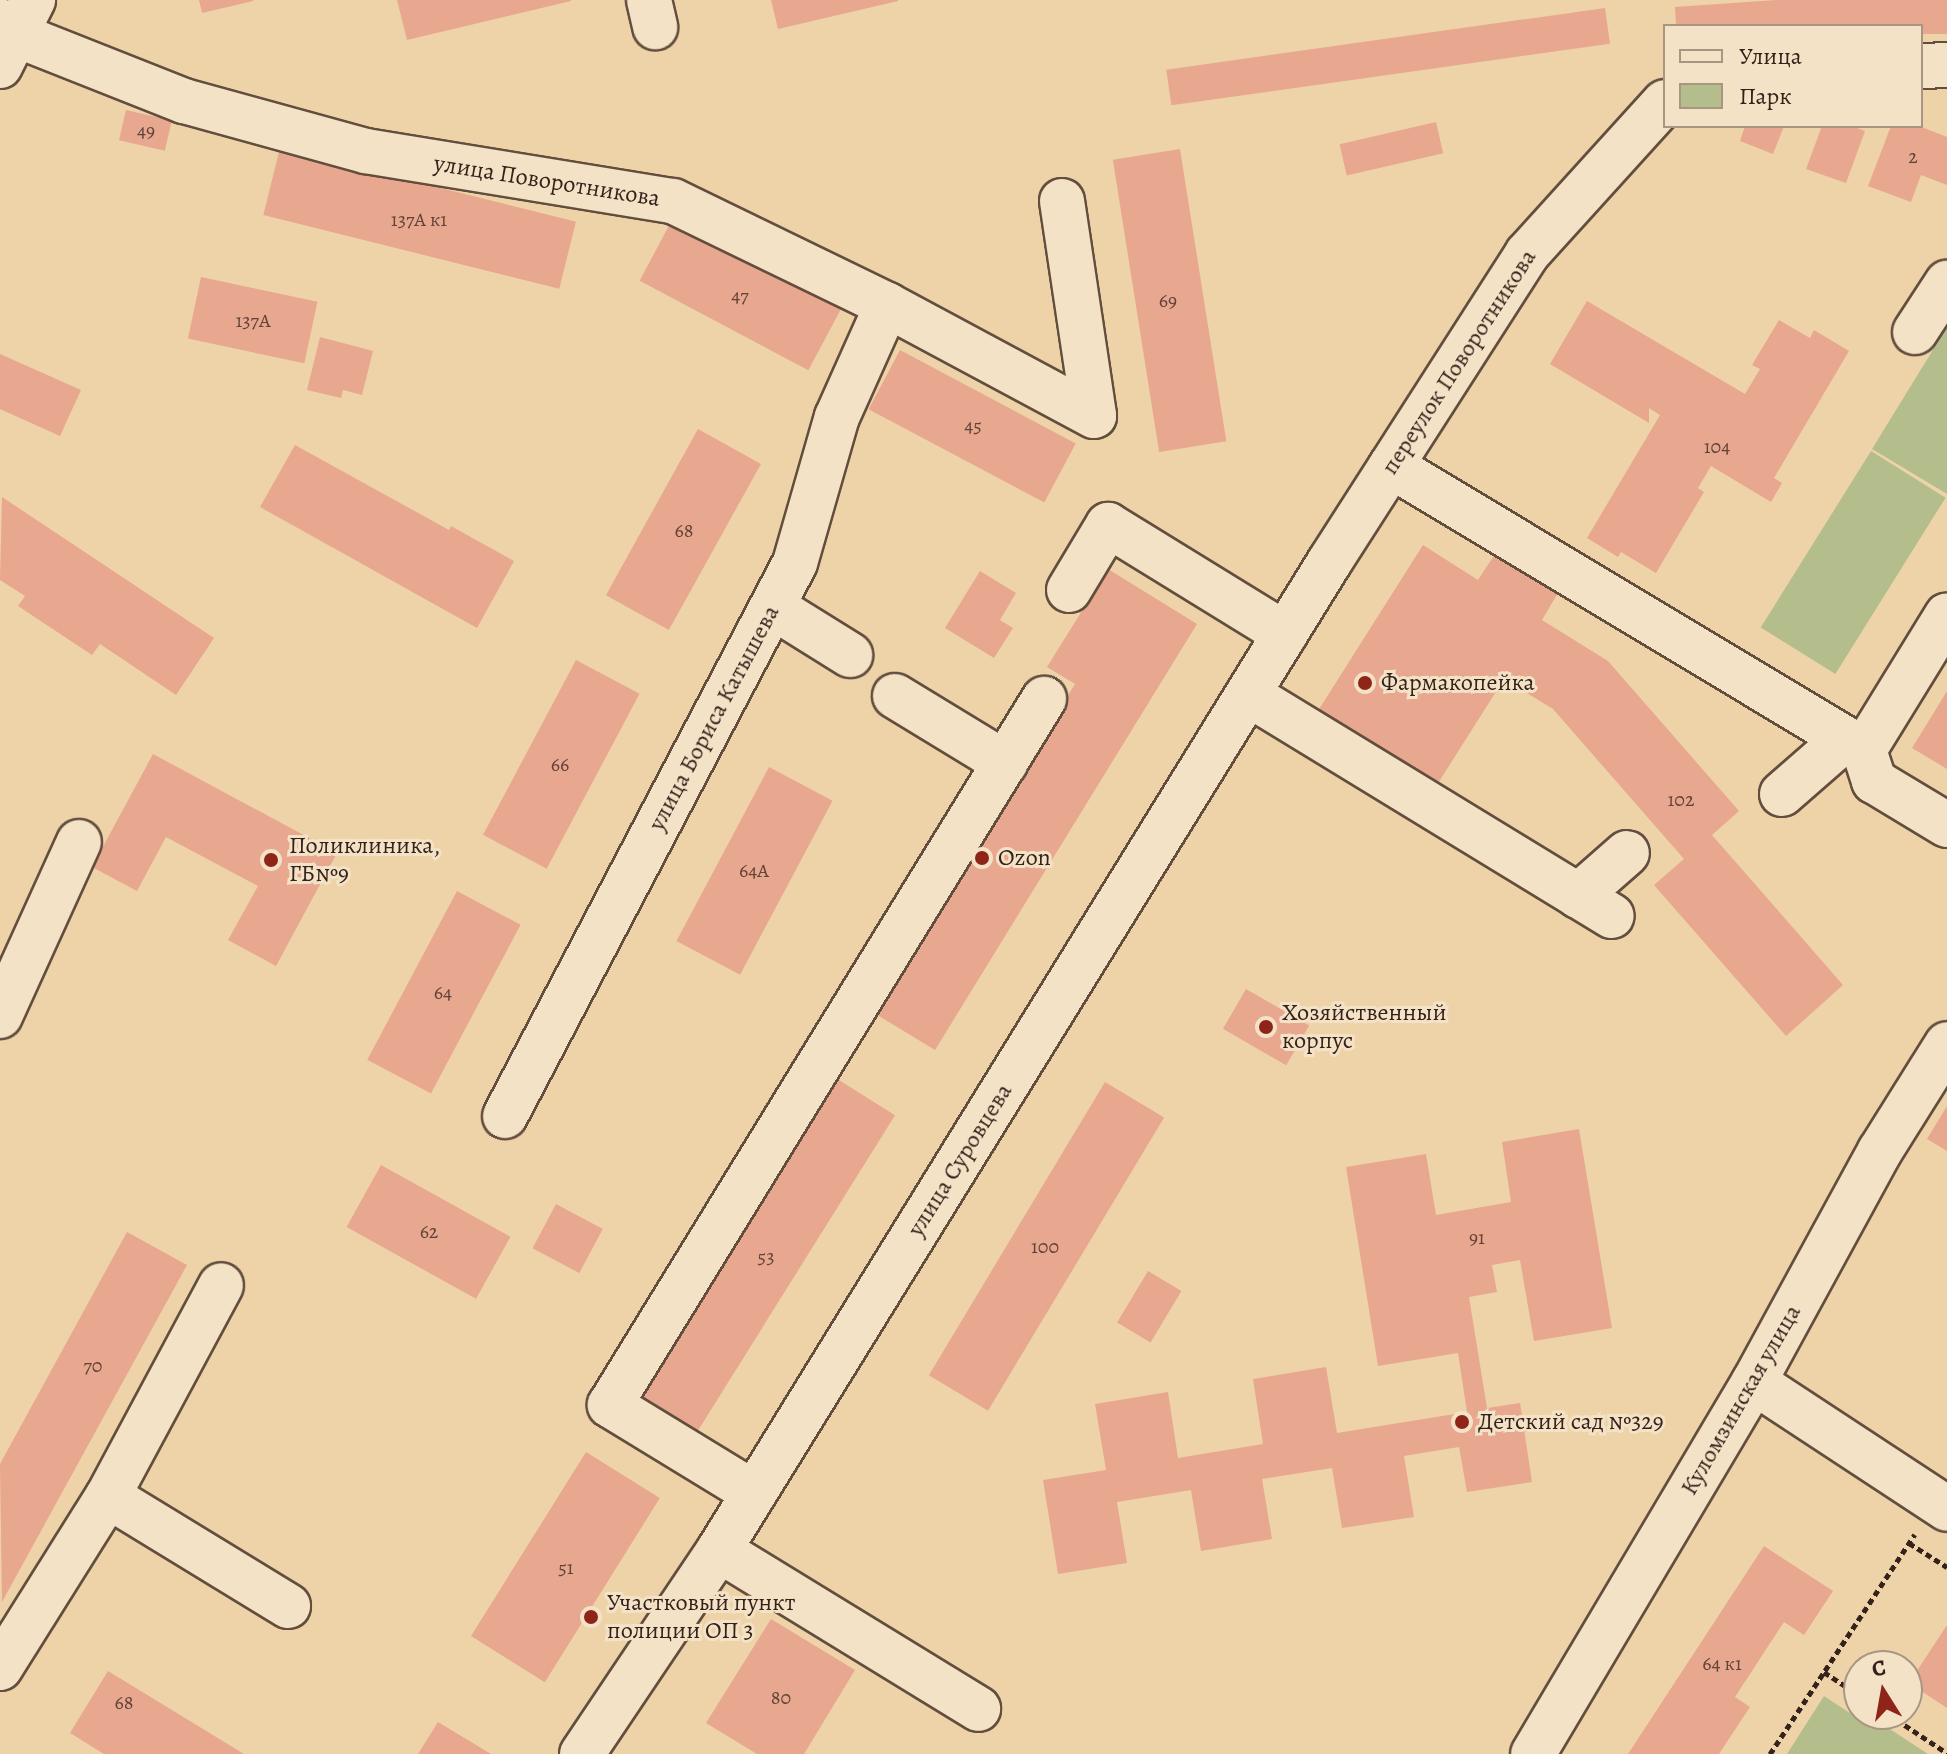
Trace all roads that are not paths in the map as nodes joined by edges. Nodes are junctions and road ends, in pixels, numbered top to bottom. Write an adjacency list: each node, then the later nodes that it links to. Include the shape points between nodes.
1 (12, 31): 7 (street, улица Поворотникова, via 184,101 366,151 673,201)
2 (1947, 65): 3 (street)
3 (1923, 66)
4 (1663, 104): 9 (street, переулок Поворотникова, via 1527,254)
5 (1062, 201): 7 (street, улица Поворотникова, via 1094,416)
6 (1947, 283): 8 (street)
7 (887, 305): 12 (street, улица Бориса Катышева, via 837,417 795,563)
8 (1915, 332)
9 (1391, 466): 10 (street, переулок Поворотникова); 19 (street)
10 (1330, 561): 14 (street, улица Суровцева)
11 (1069, 590): 14 (street, via 1108,525)
12 (773, 607): 15 (street); 27 (street, улица Бориса Катышева)
13 (1947, 615): 19 (street)
14 (1285, 634): 16 (street, улица Суровцева)
15 (850, 655)
16 (1248, 694): 24 (street, via 1594,906); 30 (street, улица Суровцева)
17 (895, 696): 20 (street)
18 (1044, 699): 20 (street)
19 (1854, 745): 21 (street); 22 (street, via 1874,781)
20 (1005, 763): 30 (street, via 610,1405)
21 (1782, 794)
22 (1947, 825)
23 (79, 842): 25 (street)
24 (1627, 853)
25 (0, 1016)
26 (1947, 1044): 29 (street, Куломзинская улица, via 1880,1151)
27 (505, 1116)
28 (221, 1285): 31 (street)
29 (1754, 1382): 32 (street); 38 (street, Куломзинская улица)
30 (754, 1493): 33 (street, улица Суровцева)
31 (108, 1496): 34 (street); 35 (street)
32 (1942, 1505)
33 (719, 1550): 36 (street); 37 (street, улица Суровцева)
34 (288, 1606)
35 (0, 1668)
36 (978, 1709)
37 (582, 1754)
38 (1533, 1754)

